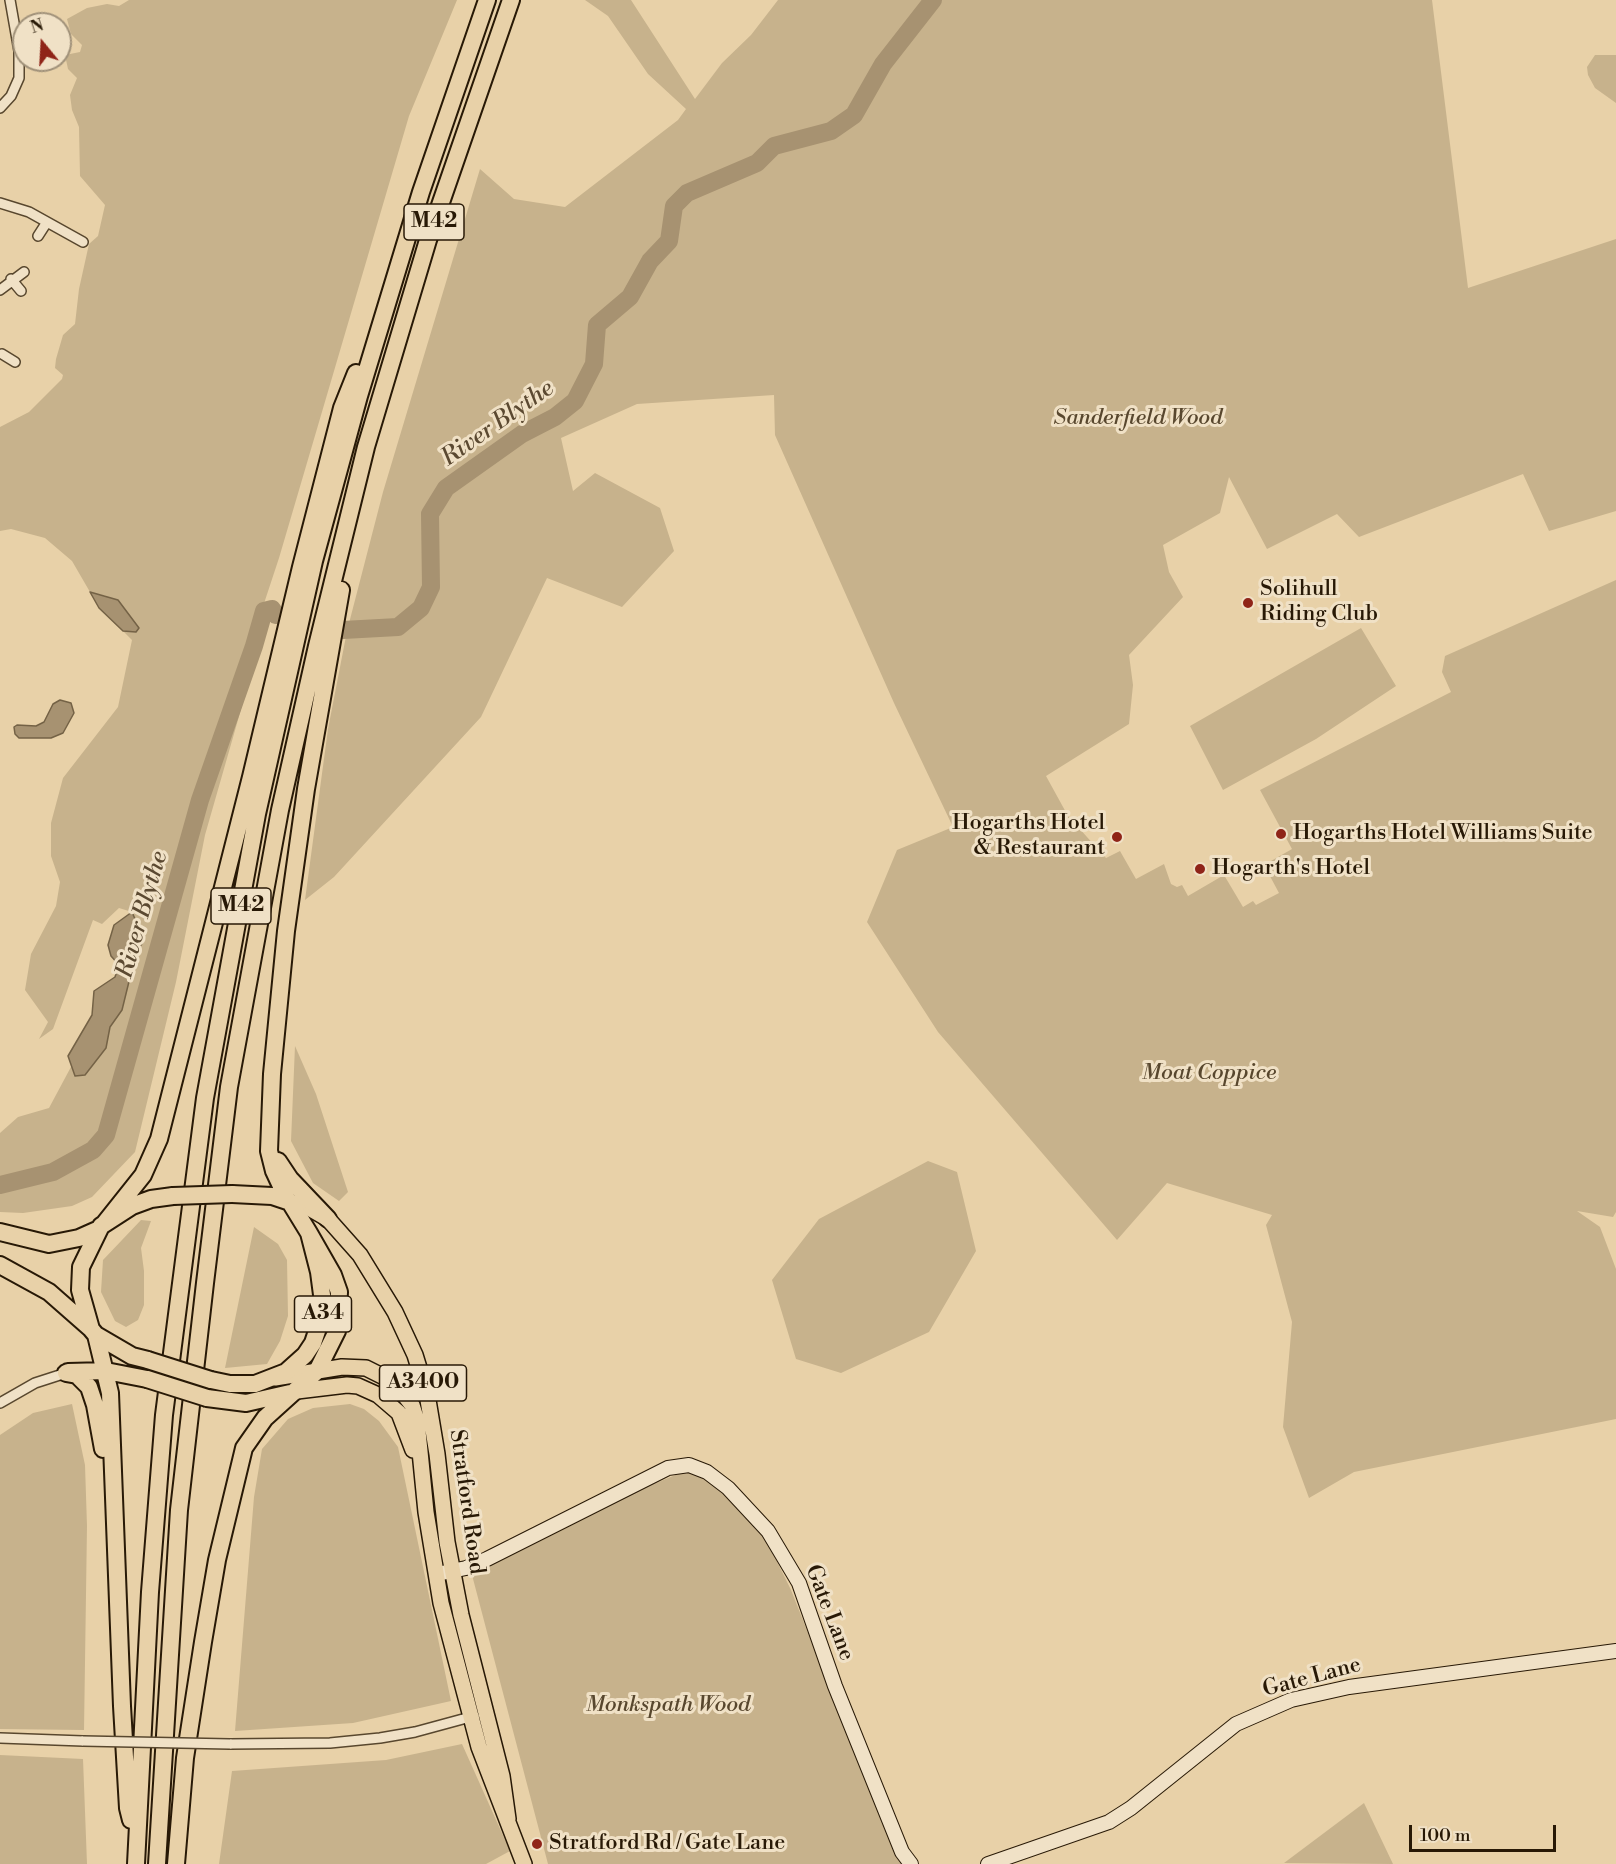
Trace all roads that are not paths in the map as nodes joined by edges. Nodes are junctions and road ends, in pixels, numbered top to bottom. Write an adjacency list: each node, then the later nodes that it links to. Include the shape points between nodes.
1 (487, 0): 11 (highway, M42)
2 (511, 0): 16 (highway, M42, via 428,240)
3 (7, 3): 4 (street, via 19,51 18,78 11,96)
4 (0, 108)
5 (0, 203): 6 (street)
6 (47, 222): 7 (street); 8 (street)
7 (38, 236)
8 (83, 242)
9 (24, 272): 10 (street)
10 (11, 279): 12 (street); 13 (street)
11 (392, 286): 20 (highway, via 342,408 159,1139 143,1175); 38 (highway, M42, via 332,495 287,676 257,814 205,1098 164,1415)
12 (0, 290)
13 (21, 291)
14 (1, 354): 15 (street)
15 (15, 362)
16 (366, 447): 17 (highway, via 306,789 286,931); 40 (highway, M42, via 280,810 229,1087 179,1510)
17 (269, 1137): 18 (highway, via 271,1162); 19 (highway, via 282,1168)
18 (288, 1201): 19 (main road, Stratford Road); 20 (highway, bridge, via 232,1194 173,1196 132,1206); 22 (highway, A34)
19 (328, 1219): 33 (main road, Stratford Road / A3400, via 375,1277 415,1355 437,1454)
20 (100, 1227): 21 (highway, via 79,1238 49,1244); 24 (highway, via 84,1256 80,1280)
21 (0, 1232)
22 (309, 1233): 26 (highway, via 333,1275 340,1305 337,1331); 28 (highway, A34, via 323,1293 322,1320 305,1355)
23 (0, 1265): 24 (highway, A34, via 49,1292)
24 (93, 1332): 25 (highway); 28 (highway, A34, bridge, via 132,1356 211,1380 243,1385)
25 (105, 1371): 27 (highway); 29 (highway, bridge, via 147,1379 207,1398 246,1403); 31 (highway, via 110,1393)
26 (317, 1371): 28 (main road, Stratford Road / A3400); 29 (highway); 32 (main road, Stratford Road / A3400, via 366,1368 382,1374 403,1392 417,1421)
27 (66, 1372): 30 (street, via 35,1383); 31 (highway, via 77,1375 89,1387)
28 (275, 1378)
29 (297, 1390): 32 (main road, via 358,1386 392,1404 406,1427); 41 (highway, via 257,1427 238,1468 193,1703)
30 (0, 1403)
31 (112, 1491): 38 (highway, via 128,1808)
32 (426, 1512): 34 (main road, Stratford Road / A3400)
33 (452, 1571): 34 (street, Gate Lane); 36 (main road, Stratford Road / A3400); 43 (street, Gate Lane, via 487,1559 668,1468 689,1465 707,1472 728,1488 768,1531 799,1583 835,1686 902,1852)
34 (436, 1574): 36 (main road, Stratford Road / A3400, via 453,1648)
35 (1616, 1651): 44 (street, Gate Lane, via 1349,1687 1291,1700 1236,1724 1109,1822)
36 (479, 1715): 37 (street, bridge, via 415,1732 330,1743); 42 (main road, Stratford Road / A3400, via 490,1781)
37 (0, 1738)
38 (137, 1839): 39 (highway, M42)
39 (136, 1864)
40 (157, 1864)
41 (176, 1864)
42 (524, 1864)
43 (911, 1864)
44 (988, 1864)

